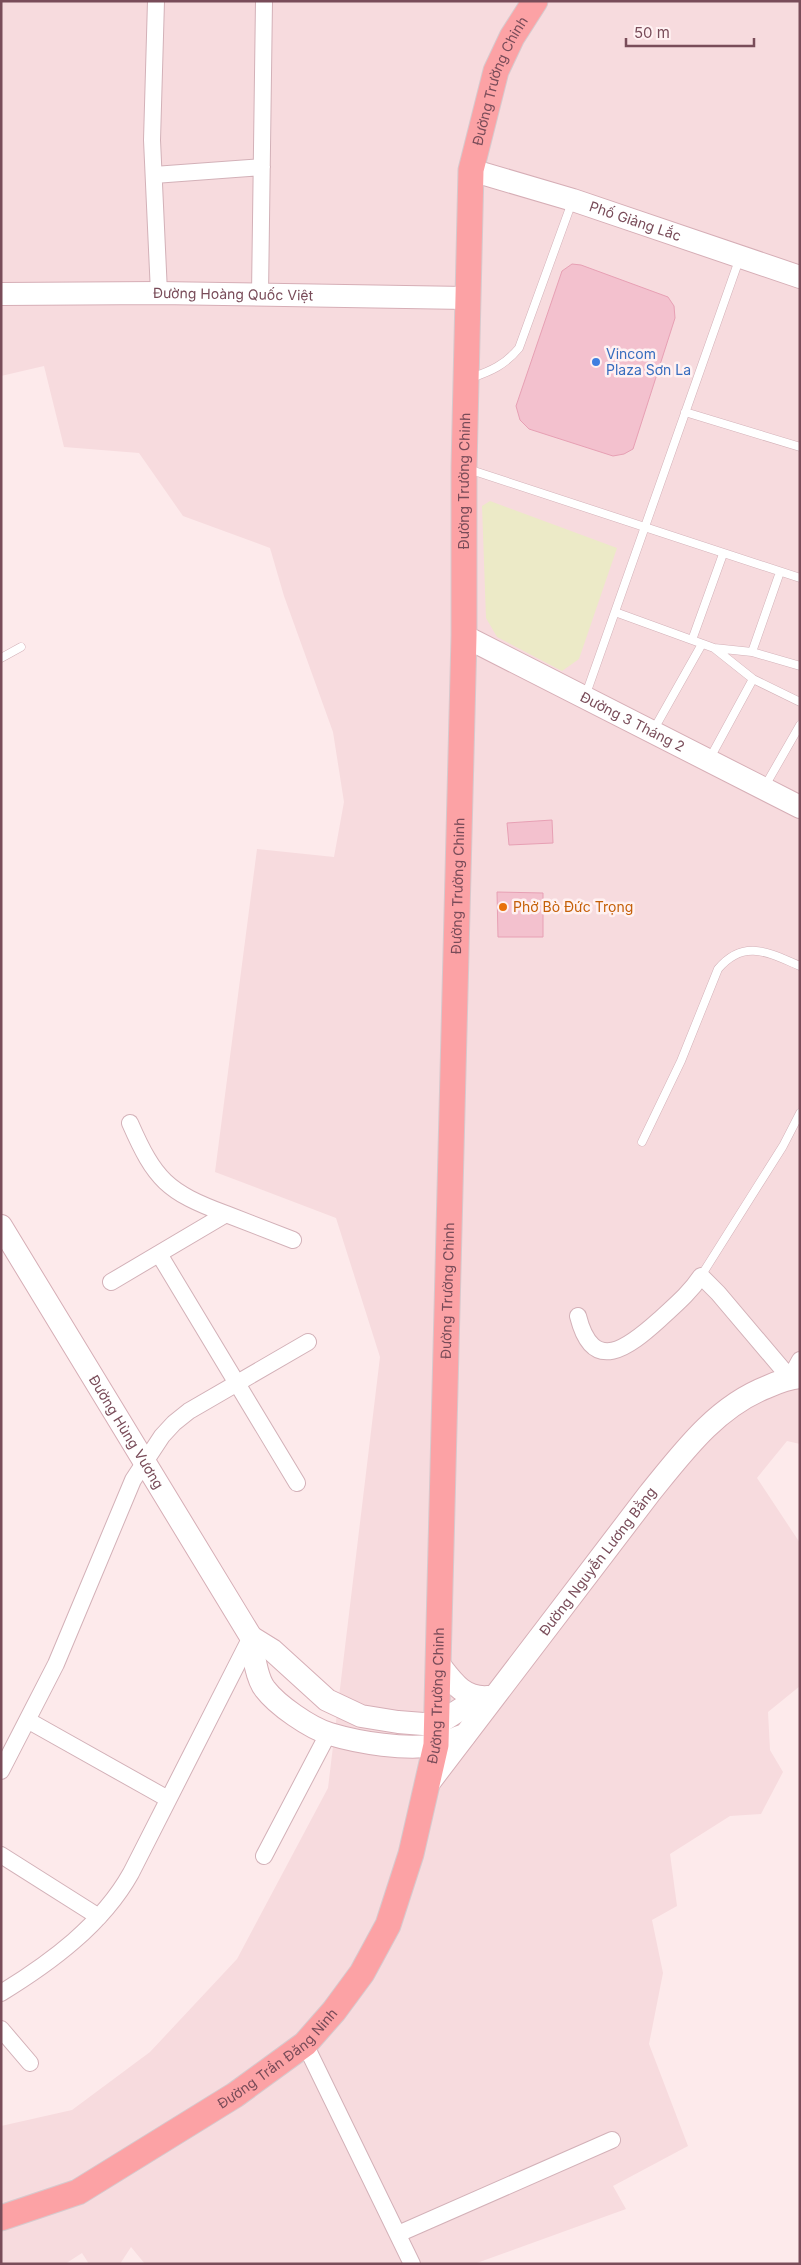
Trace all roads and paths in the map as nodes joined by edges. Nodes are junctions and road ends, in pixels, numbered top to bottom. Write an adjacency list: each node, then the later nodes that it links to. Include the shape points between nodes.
1 (156, 1): 6 (street)
2 (264, 1): 4 (street)
3 (535, 1): 5 (main road, Đường Trường Chinh, via 512,37 496,71)
4 (262, 167): 6 (street); 12 (street)
5 (471, 170): 7 (street, Phố Giảng Lắc); 13 (main road, Đường Trường Chinh)
6 (154, 175): 10 (street)
7 (573, 200): 8 (street, Phố Giảng Lắc); 14 (lane, via 519,348 509,361 495,370)
8 (740, 257): 9 (street, Phố Giảng Lắc); 15 (lane)
9 (800, 278)
10 (159, 293): 11 (street, Đường Hoàng Quốc Việt); 12 (street, Đường Hoàng Quốc Việt)
11 (1, 294)
12 (260, 294): 13 (street, Đường Hoàng Quốc Việt)
13 (466, 298): 14 (main road, Đường Trường Chinh)
14 (467, 379): 17 (main road, Đường Trường Chinh)
15 (685, 412): 16 (lane); 18 (lane)
16 (800, 447)
17 (464, 467): 18 (lane); 23 (main road, Đường Trường Chinh)
18 (644, 529): 19 (lane); 22 (lane)
19 (723, 554): 20 (lane); 24 (lane)
20 (780, 572): 21 (lane); 28 (lane)
21 (800, 578)
22 (615, 612): 24 (lane); 32 (lane)
23 (464, 636): 32 (street, Đường 3 Tháng 2); 56 (main road, Đường Trường Chinh)
24 (692, 640): 25 (lane)
25 (702, 644): 27 (lane); 35 (lane)
26 (21, 647): 29 (lane)
27 (714, 648): 28 (lane); 31 (lane)
28 (752, 652): 30 (lane)
29 (1, 658)
30 (800, 666)
31 (753, 679): 33 (lane); 36 (lane)
32 (585, 696): 35 (street, Đường 3 Tháng 2)
33 (800, 702)
34 (800, 724): 37 (lane)
35 (652, 732): 36 (street, Đường 3 Tháng 2)
36 (709, 761): 37 (street, Đường 3 Tháng 2)
37 (763, 790): 38 (street, Đường 3 Tháng 2)
38 (800, 807)
39 (800, 966): 42 (lane, via 758,950 737,953 724,962 718,969 681,1061)
40 (800, 1113): 47 (lane, via 783,1146)
41 (130, 1123): 43 (street, via 144,1156 173,1190)
42 (642, 1142)
43 (226, 1214): 45 (street); 46 (street)
44 (1, 1226): 53 (street, Đường Hùng Vương)
45 (293, 1240)
46 (158, 1254): 48 (street); 52 (street)
47 (701, 1276): 49 (street, via 684,1297 639,1338 617,1351 608,1352 592,1345); 51 (street)
48 (111, 1282)
49 (578, 1316)
50 (308, 1342): 52 (street)
51 (797, 1372): 57 (street, Đường Nguyễn Lương Bằng, via 747,1395 714,1419 687,1447)
52 (237, 1383): 53 (street, via 174,1423); 54 (street)
53 (145, 1462): 55 (street, Đường Hùng Vương); 58 (street, via 134,1480)
54 (296, 1484)
55 (251, 1637): 59 (street, Đường Hùng Vương, via 264,1688 286,1708); 60 (street, Đường Hùng Vương, via 272,1650 328,1700 362,1716 398,1722); 64 (street)
56 (438, 1663): 57 (street, via 466,1695); 60 (main road, Đường Trường Chinh)
57 (486, 1698): 60 (street); 61 (street, Đường Nguyễn Lương Bằng)
58 (29, 1720): 62 (street); 64 (street)
59 (328, 1734): 60 (street, Đường Hùng Vương, via 370,1743); 66 (street)
60 (436, 1735): 61 (street); 63 (main road, Đường Trường Chinh)
61 (465, 1735): 63 (street, Đường Nguyễn Lương Bằng)
62 (1, 1771)
63 (428, 1784): 70 (main road, Đường Trần Đăng Ninh, via 411,1854 388,1925 362,1973)
64 (168, 1799): 67 (street, via 122,1889)
65 (1, 1855): 67 (street)
66 (264, 1856)
67 (99, 1917): 68 (street, via 41,1966)
68 (1, 1993)
69 (1, 2029): 71 (street)
70 (305, 2044): 73 (main road, Đường Trần Đăng Ninh, via 235,2095 78,2192); 74 (street)
71 (30, 2064)
72 (612, 2140): 74 (street)
73 (1, 2218)
74 (398, 2234): 75 (street)
75 (412, 2264)

